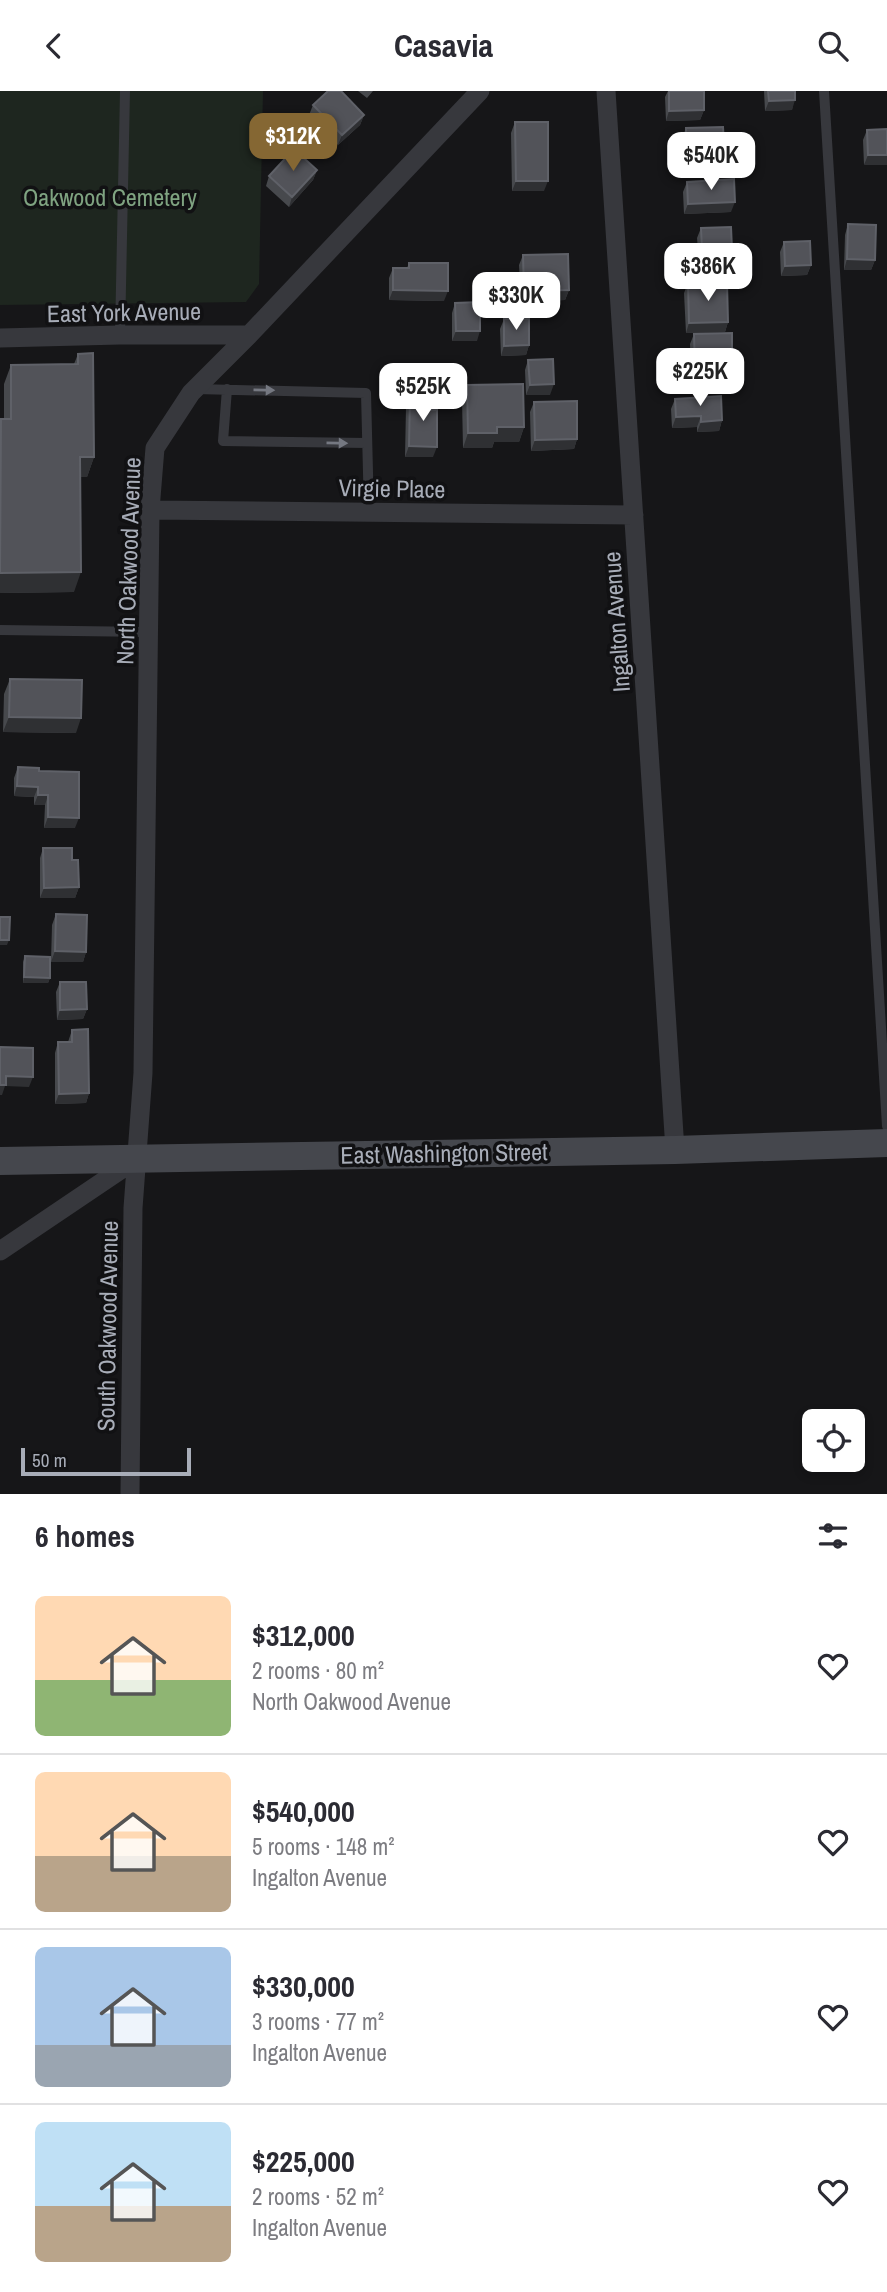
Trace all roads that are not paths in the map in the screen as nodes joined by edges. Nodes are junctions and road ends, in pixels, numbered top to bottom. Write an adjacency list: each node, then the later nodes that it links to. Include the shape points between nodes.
1 (125, 91): 5 (lane)
2 (480, 91): 6 (street, North Oakwood Avenue)
3 (606, 91): 13 (street, Ingalton Avenue)
4 (824, 91): 16 (lane)
5 (120, 335): 6 (street, East York Avenue); 7 (street, East York Avenue)
6 (249, 335): 8 (street, North Oakwood Avenue)
7 (0, 338)
8 (195, 389): 9 (lane); 11 (street, North Oakwood Avenue, via 155,448)
9 (227, 389): 10 (lane, one-way to 10, via 366,393); 10 (lane, one-way to 10, via 222,441)
10 (367, 443): 12 (lane)
11 (150, 510): 12 (street, Virgie Place); 15 (street, North Oakwood Avenue)
12 (369, 512): 13 (street, Virgie Place)
13 (634, 515): 18 (street, Ingalton Avenue)
14 (0, 630): 15 (lane)
15 (149, 632): 19 (street, North Oakwood Avenue, via 144,1073)
16 (887, 1126)
17 (887, 1143): 18 (main road, East Washington Street)
18 (675, 1150): 19 (main road, East Washington Street)
19 (138, 1158): 20 (main road, East Washington Street); 21 (street); 22 (street, South Oakwood Avenue, via 133,1208)
20 (0, 1161)
21 (0, 1251)
22 (130, 1494)

